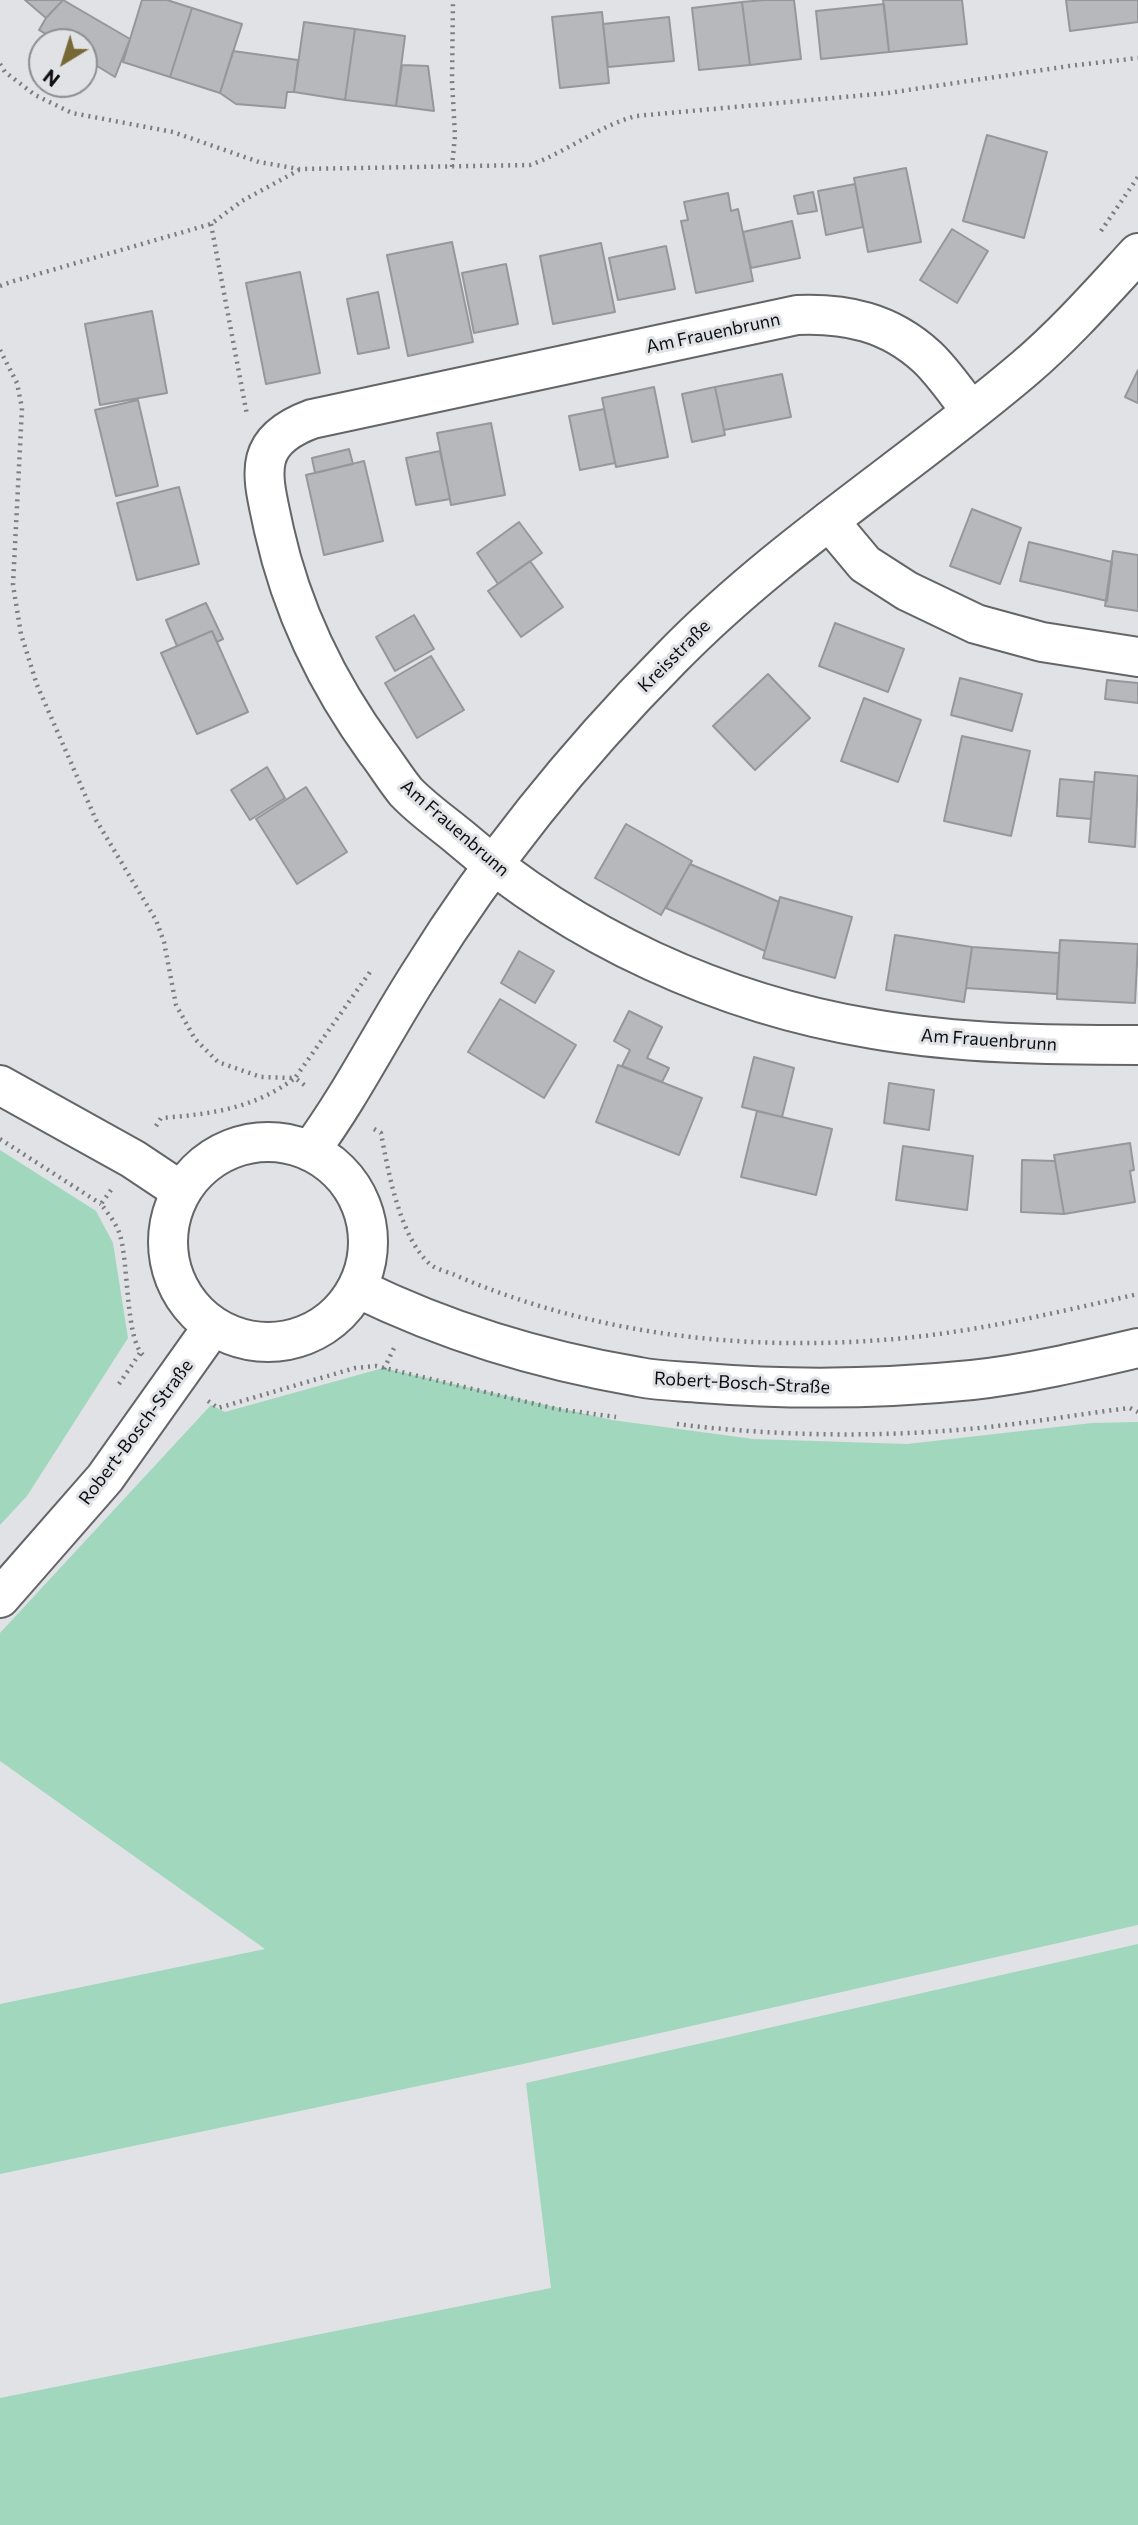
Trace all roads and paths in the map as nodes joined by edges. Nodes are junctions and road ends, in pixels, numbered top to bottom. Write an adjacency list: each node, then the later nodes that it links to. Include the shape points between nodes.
1 (453, 0): 4 (path)
2 (1138, 58): 4 (path, via 888,93 636,116 530,165)
3 (0, 64): 5 (path, via 35,95 72,113 173,132 259,162)
4 (452, 167): 5 (path)
5 (299, 169): 6 (path)
6 (211, 224): 8 (path); 11 (path, via 250,432)
7 (1138, 253): 10 (street, Kreisstraße, via 1026,367)
8 (0, 286)
9 (0, 351): 16 (path, via 17,383 22,408 13,585 21,634 37,685 96,820 156,920 176,1005 195,1039 218,1062 261,1077)
10 (971, 411): 11 (street, Am Frauenbrunn, via 927,357 895,335 864,320 832,314 797,315 313,419 296,425); 12 (street, Kreisstraße)
11 (272, 447): 14 (street, Am Frauenbrunn, via 262,476 282,567 314,650 349,714 407,792)
12 (829, 521): 13 (street, via 865,564 907,591 976,624 1042,642); 14 (street, Kreisstraße, via 752,582 618,712)
13 (1138, 657)
14 (494, 866): 15 (street, Am Frauenbrunn, via 588,928 674,972 804,1015 948,1040); 18 (street, Kreisstraße, via 421,971)
15 (1138, 1045)
16 (295, 1079): 18 (path); 21 (path, via 250,1104 161,1118)
17 (0, 1085): 21 (street)
18 (341, 1108): 20 (street, Kreisstraße); 25 (path, via 381,1133 390,1180 413,1244 433,1266 570,1316 646,1332 730,1341 883,1340 973,1328)
19 (0, 1139): 23 (path)
20 (310, 1151): 22 (street, via 282,1143 252,1143 224,1152 199,1168); 24 (street, via 337,1169 357,1195 367,1225 367,1258)
21 (133, 1159): 22 (street); 23 (path)
22 (181, 1191): 26 (street, via 169,1230 175,1280 191,1306)
23 (101, 1204): 29 (path, via 119,1233 140,1353)
24 (357, 1288): 26 (street, via 341,1311 294,1339 239,1338); 27 (street, Robert-Bosch-Straße, via 480,1340 549,1359 641,1378 745,1386 867,1388 973,1380)
25 (1138, 1294)
26 (214, 1326): 29 (street, Robert-Bosch-Straße)
27 (1138, 1348)
28 (384, 1370): 29 (path, via 355,1368 218,1408)
29 (177, 1380): 30 (street, Robert-Bosch-Straße, via 105,1478)
30 (0, 1598)

